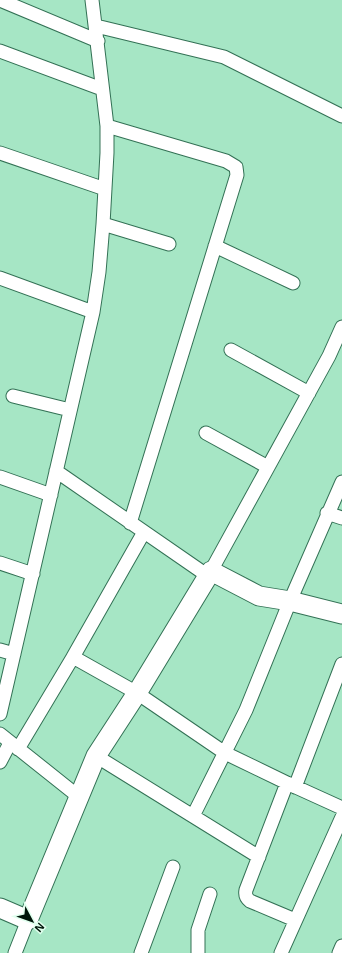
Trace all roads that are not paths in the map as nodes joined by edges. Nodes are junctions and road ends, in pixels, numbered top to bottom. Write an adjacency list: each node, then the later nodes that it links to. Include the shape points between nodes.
1 (0, 0): 4 (street)
2 (92, 0): 3 (street)
3 (96, 26): 4 (street); 7 (street, via 224,57)
4 (98, 41): 6 (street)
5 (0, 51): 6 (street)
6 (102, 89): 8 (street)
7 (342, 116)
8 (107, 126): 10 (street); 13 (street, via 226,161 236,167 235,184)
9 (0, 153): 10 (street)
10 (105, 189): 11 (street)
11 (103, 224): 12 (street); 16 (street)
12 (169, 244)
13 (215, 246): 15 (street); 30 (street)
14 (0, 278): 16 (street)
15 (293, 283)
16 (93, 312): 21 (street)
17 (342, 327): 19 (street)
18 (231, 350): 19 (street)
19 (309, 393): 23 (street)
20 (13, 396): 21 (street)
21 (70, 410): 24 (street)
22 (206, 434): 23 (street)
23 (268, 467): 33 (street)
24 (56, 471): 27 (street); 30 (street)
25 (0, 477): 27 (street)
26 (342, 482): 28 (street)
27 (51, 495): 34 (street)
28 (328, 513): 29 (street); 35 (street)
29 (342, 518)
30 (130, 522): 31 (street)
31 (144, 532): 33 (street); 39 (street)
32 (0, 563): 34 (street)
33 (209, 573): 35 (street, via 259,596); 41 (street)
34 (33, 574): 38 (street)
35 (290, 600): 36 (street); 44 (street, via 249,704)
36 (342, 614)
37 (0, 650): 38 (street)
38 (14, 654): 42 (street)
39 (73, 657): 41 (street); 43 (street)
40 (342, 664): 47 (street)
41 (137, 693): 44 (street); 45 (street)
42 (0, 714)
43 (9, 742): 46 (street); 48 (street)
44 (225, 753): 47 (street); 50 (street)
45 (96, 756): 48 (street); 50 (street)
46 (0, 762)
47 (291, 785): 49 (street); 52 (street)
48 (79, 797): 56 (street)
49 (342, 808)
50 (192, 816): 52 (street)
51 (342, 816): 57 (street)
52 (259, 857): 57 (street, via 246,890 247,899)
53 (172, 867): 60 (street)
54 (210, 894): 61 (street, via 198,930)
55 (0, 908): 56 (street)
56 (28, 920): 59 (street)
57 (295, 920): 62 (street)
58 (342, 946): 63 (street)
59 (15, 953)
60 (140, 953)
61 (198, 953)
62 (281, 953)
63 (339, 953)

